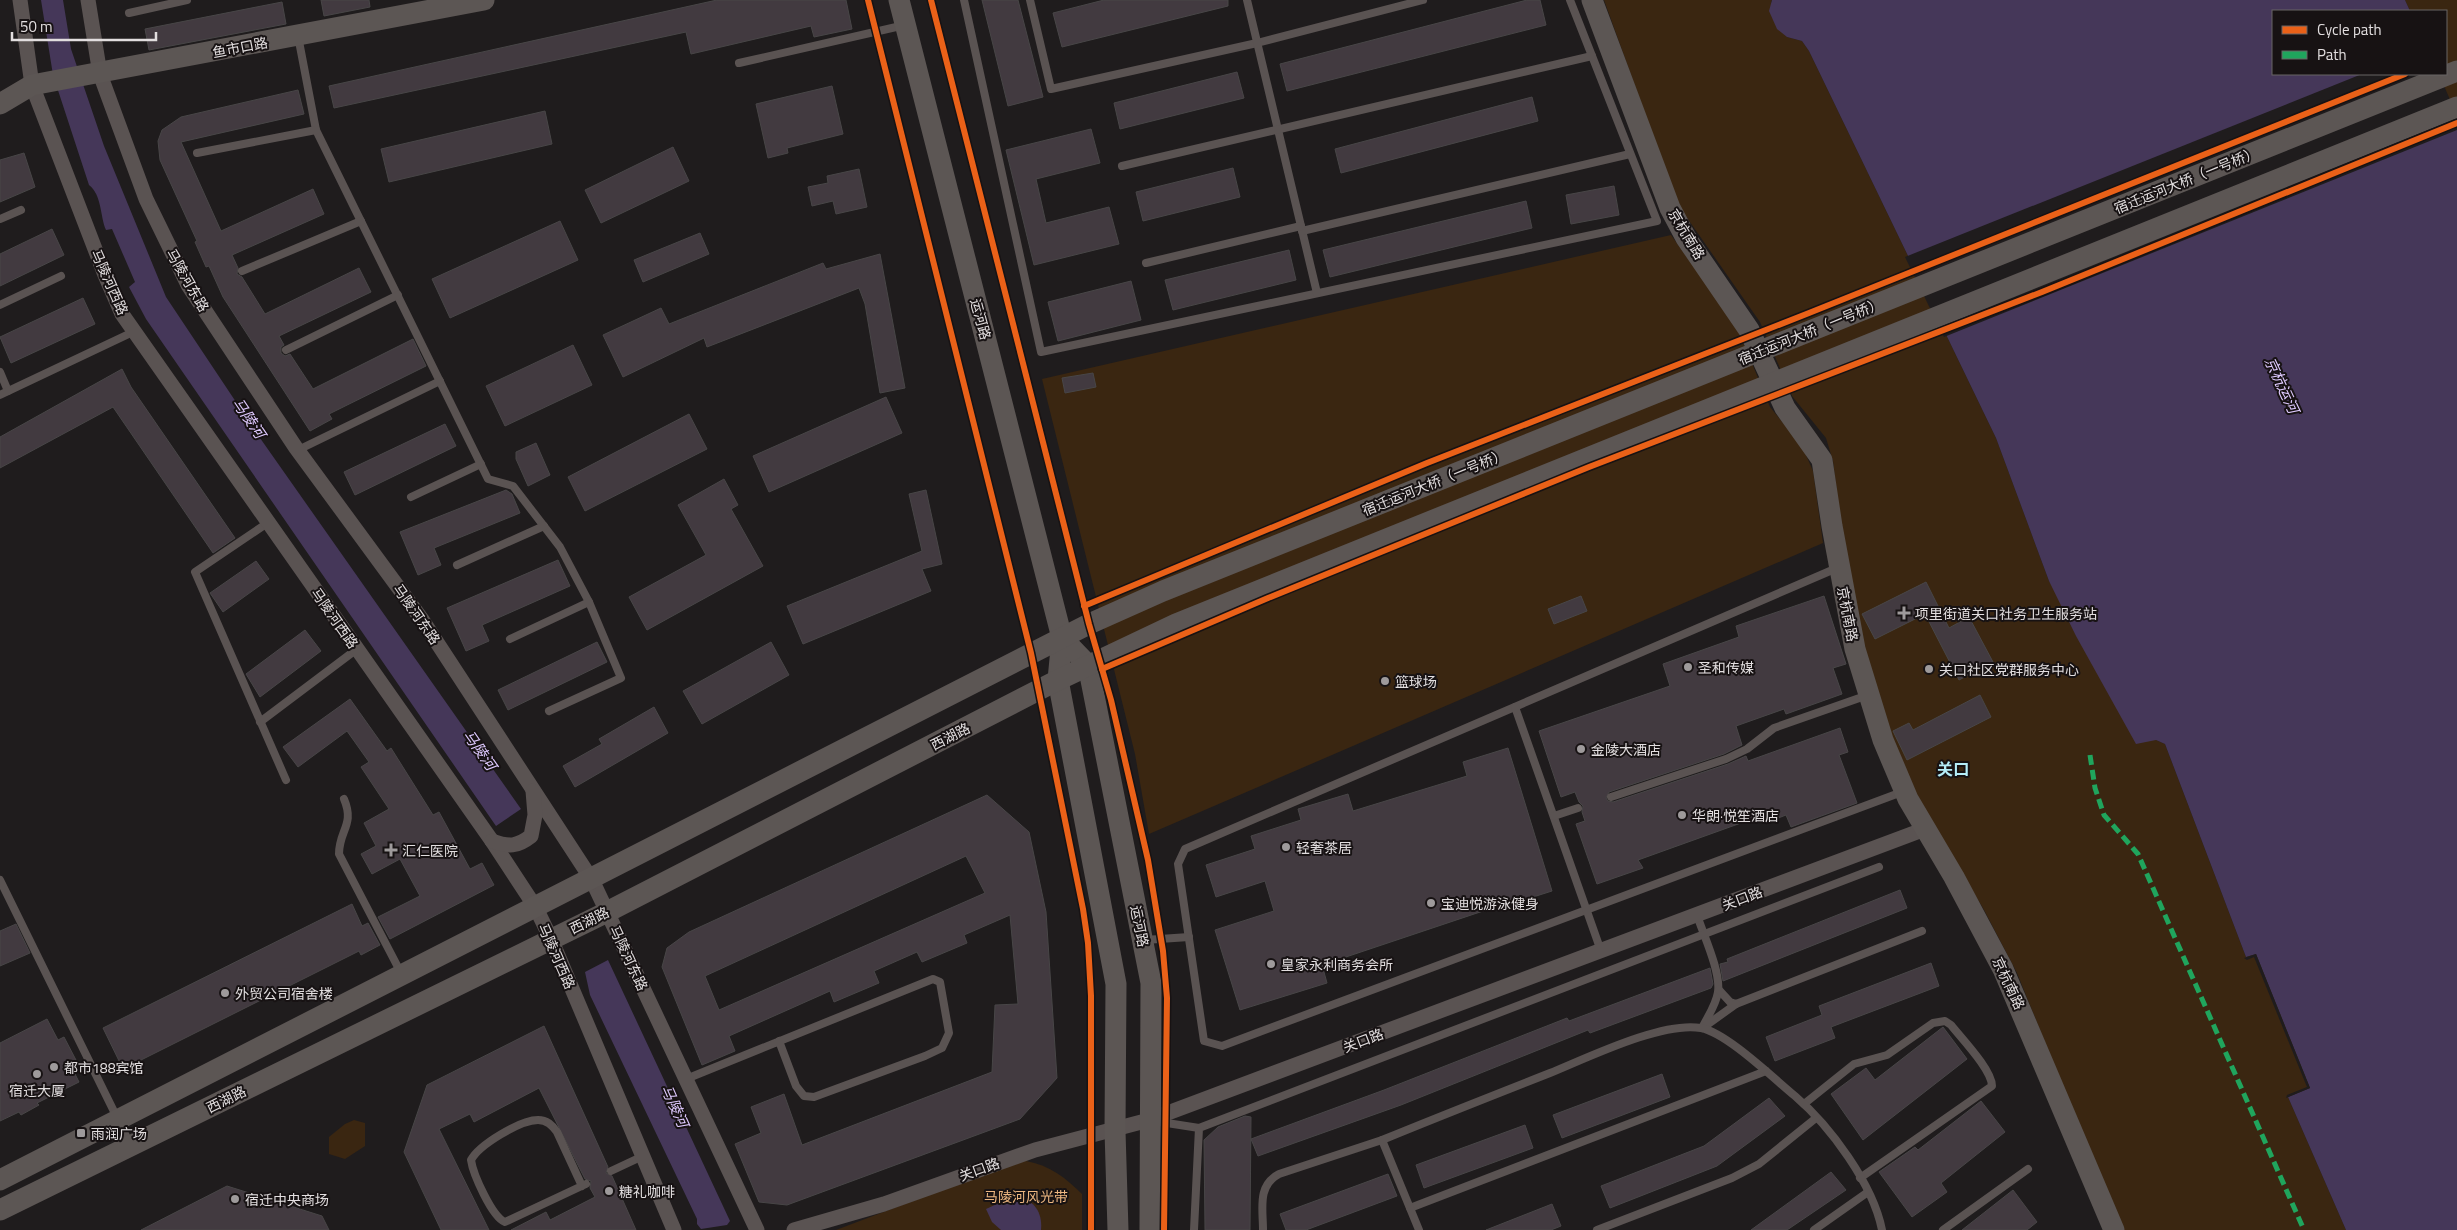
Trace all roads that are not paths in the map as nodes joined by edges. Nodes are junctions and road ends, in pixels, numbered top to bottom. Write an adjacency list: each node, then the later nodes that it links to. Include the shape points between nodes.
1 (20, 0): 21 (street, 马陵河西路)
2 (88, 0): 20 (street, 马陵河东路)
3 (187, 0): 13 (lane)
4 (484, 0): 15 (main road, 鱼市口路)
5 (899, 0): 14 (main road, 运河路)
6 (964, 0): 36 (lane, via 1041,352)
7 (1040, 0): 12 (lane)
8 (1247, 0): 16 (lane)
9 (1424, 0): 16 (lane)
10 (1570, 0): 17 (lane)
11 (1592, 0): 51 (main road, 京杭南路, via 1670,208 1686,238 1749,330 1785,408 1822,460)
12 (1030, 1): 16 (lane, via 1051,90)
13 (129, 13)
14 (905, 25): 18 (lane); 53 (main road, 运河路)
15 (298, 36): 20 (main road, 鱼市口路); 24 (lane)
16 (1257, 43): 25 (lane)
17 (1592, 56): 25 (lane); 27 (lane)
18 (739, 63)
19 (2457, 71): 53 (main road, 宿迁运河大桥（一号桥）, via 1163,591)
20 (92, 75): 21 (main road, 鱼市口路); 45 (street, 马陵河东路, via 188,285)
21 (42, 83): 22 (main road, 鱼市口路); 39 (street, 马陵河西路, via 105,275)
22 (0, 104)
23 (2457, 107): 56 (main road, 西湖路, via 1176,624)
24 (316, 130): 26 (lane); 31 (lane)
25 (1278, 130): 28 (lane); 32 (lane)
26 (197, 153)
27 (1630, 154): 32 (lane); 36 (lane, via 1657,221)
28 (1122, 166)
29 (21, 210): 30 (lane)
30 (0, 219)
31 (361, 221): 34 (lane); 37 (lane)
32 (1302, 229): 33 (lane); 36 (lane)
33 (1146, 262)
34 (242, 271)
35 (61, 276): 38 (lane)
36 (1317, 293)
37 (398, 295): 40 (lane); 42 (lane)
38 (0, 305)
39 (133, 332): 43 (lane); 48 (street, 马陵河西路)
40 (286, 350)
41 (0, 372): 43 (lane)
42 (440, 381): 45 (lane); 46 (lane)
43 (8, 391): 44 (lane)
44 (0, 395)
45 (298, 450): 63 (street, 马陵河东路, via 423,621)
46 (481, 464): 47 (lane); 49 (lane, via 488,478 513,486)
47 (410, 497)
48 (269, 522): 55 (street, 马陵河西路); 61 (lane, via 195,572)
49 (544, 526): 50 (lane); 52 (lane, via 560,547)
50 (457, 565)
51 (1839, 567): 58 (main road, 京杭南路, via 1855,649); 59 (lane)
52 (589, 602): 54 (lane); 60 (lane, via 621,678)
53 (1062, 638): 56 (main road, 运河路); 57 (main road, 运河路); 73 (main road)
54 (510, 639)
55 (357, 649): 61 (lane); 70 (street, 马陵河西路)
56 (1088, 665): 57 (main road, 西湖路); 82 (main road, 运河路)
57 (1058, 680): 76 (main road, 西湖路); 96 (main road, 运河路, via 1116,984)
58 (1868, 695): 64 (main road, 京杭南路); 65 (lane, via 1774,728 1747,749 1726,759)
59 (1515, 707): 68 (lane); 80 (lane, via 1185,849 1178,864)
60 (549, 711)
61 (260, 722): 62 (lane)
62 (286, 780)
63 (533, 789): 70 (street, via 535,815 531,836 515,846); 73 (street, 马陵河东路)
64 (1904, 791): 69 (main road, 京杭南路); 75 (lane)
65 (1611, 797)
66 (344, 799): 84 (lane, via 349,815 339,854)
67 (1578, 808): 68 (lane)
68 (1554, 816): 75 (lane)
69 (1925, 829): 77 (street, 关口路); 120 (main road, 京杭南路, via 2003,969)
70 (492, 841): 74 (street, 马陵河西路)
71 (1879, 867): 79 (lane)
72 (0, 880): 93 (lane)
73 (592, 880): 74 (main road); 76 (street, 马陵河东路)
74 (536, 908): 81 (street, 马陵河西路); 84 (main road)
75 (1586, 909): 80 (lane, via 1222,1046 1204,1041); 83 (lane)
76 (607, 912): 81 (main road, 西湖路); 90 (street, 马陵河东路)
77 (1697, 915): 79 (lane); 83 (street, 关口路)
78 (1922, 931): 86 (lane)
79 (1703, 934): 85 (lane); 95 (lane)
80 (1189, 937): 82 (lane)
81 (551, 939): 98 (main road, 西湖路); 99 (street, 马陵河西路)
82 (1143, 941): 94 (main road, 运河路, via 1151,983)
83 (1601, 952): 94 (street, 关口路)
84 (402, 975): 93 (main road)
85 (1719, 990): 86 (lane); 87 (lane)
86 (1736, 1004): 87 (lane)
87 (1702, 1028): 89 (lane); 97 (lane, via 1682,1026 1656,1033)
88 (779, 1041): 88 (lane, via 933,979 940,982 949,1034 942,1048 916,1060 814,1097 804,1096 796,1086); 90 (lane)
89 (1766, 1071): 91 (lane); 106 (lane)
90 (686, 1079): 109 (street, 马陵河东路)
91 (1804, 1104): 92 (lane); 102 (lane, via 1854,1064 1887,1055 1933,1023 1946,1021 1952,1025 1992,1079 1992,1086)
92 (1816, 1118): 102 (lane, via 1837,1141); 116 (lane, via 1759,1164 1732,1178)
93 (118, 1119): 98 (lane); 103 (main road)
94 (1149, 1120): 95 (lane); 96 (street, 关口路); 112 (main road, 运河路)
95 (1199, 1128): 113 (lane)
96 (1115, 1131): 110 (street, 关口路, via 1034,1150 884,1204); 111 (main road, 运河路)
97 (1382, 1140): 106 (lane); 114 (lane, via 1269,1180 1263,1192)
98 (131, 1146): 107 (main road, 西湖路)
99 (642, 1156): 101 (lane); 108 (street, 马陵河西路)
100 (2028, 1169): 119 (lane)
101 (611, 1171)
102 (1860, 1178): 105 (lane)
103 (0, 1180)
104 (584, 1185): 104 (lane, via 505,1222 498,1220 471,1160 482,1145 529,1121 545,1121 557,1132)
105 (1868, 1192): 117 (lane); 118 (lane)
106 (1410, 1208): 115 (lane)
107 (0, 1210)
108 (674, 1230)
109 (757, 1230)
110 (794, 1230)
111 (1118, 1230)
112 (1150, 1230)
113 (1194, 1230)
114 (1263, 1230)
115 (1419, 1230)
116 (1597, 1230)
117 (1814, 1230)
118 (1882, 1230)
119 (1943, 1230)
120 (2114, 1230)

